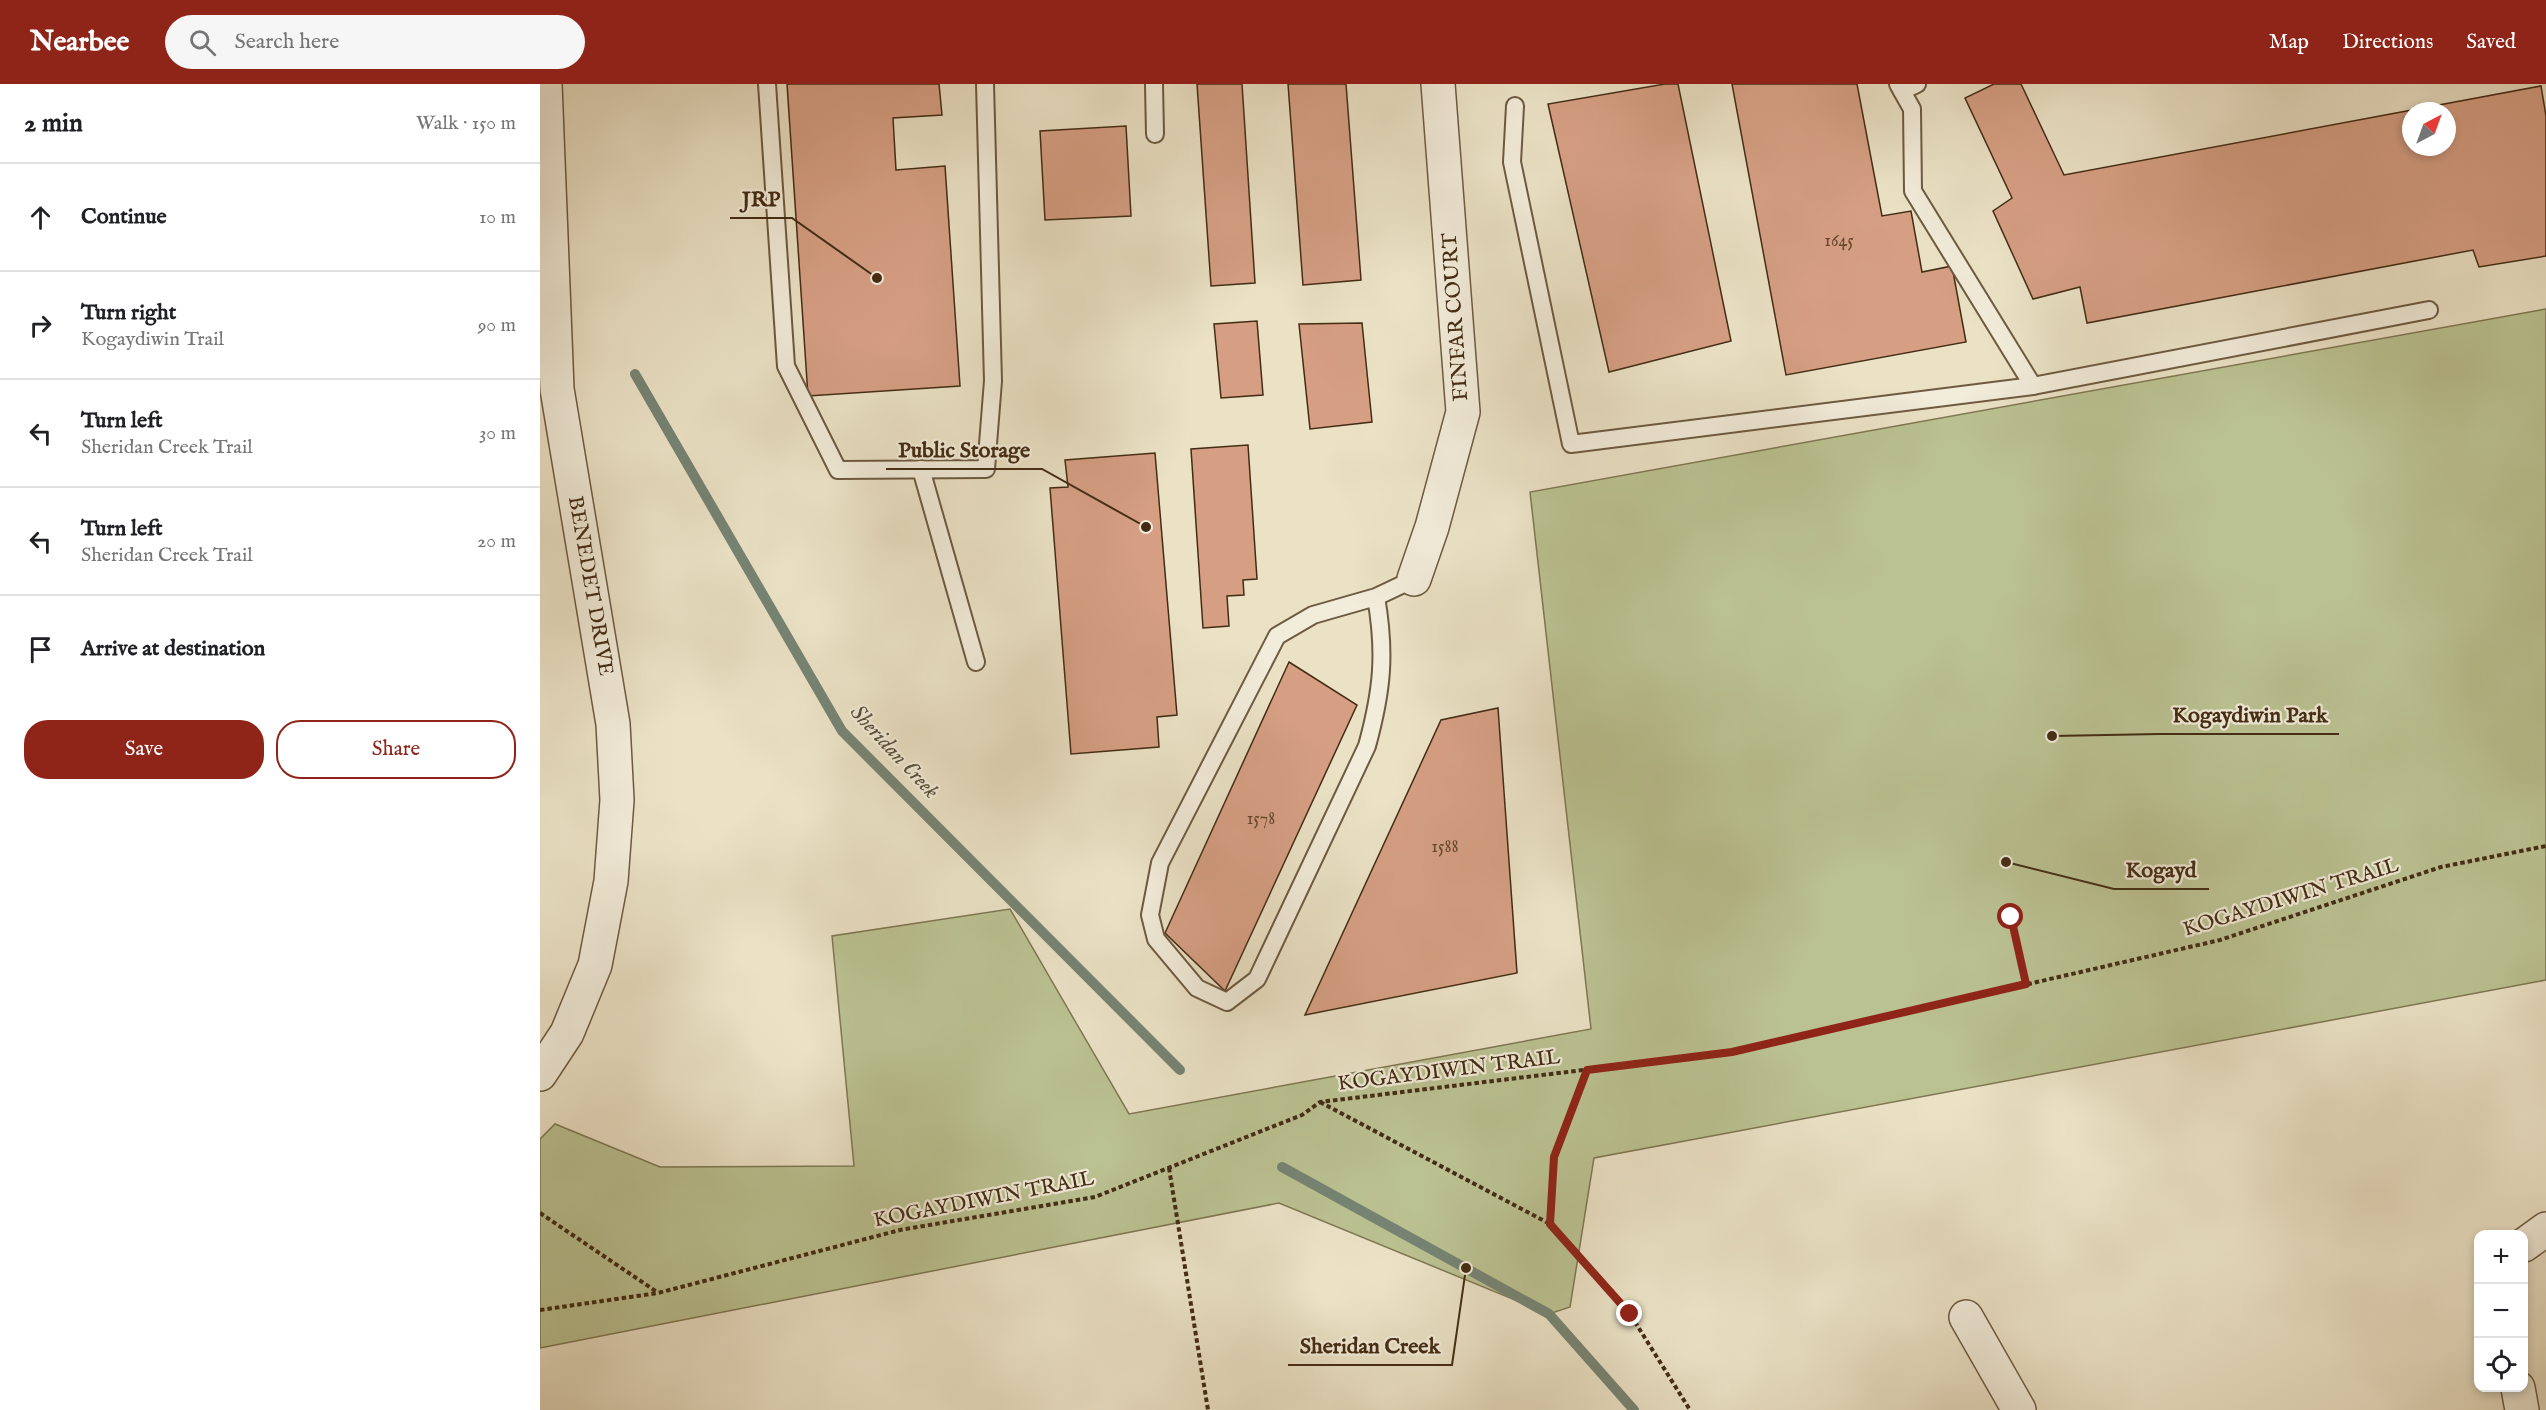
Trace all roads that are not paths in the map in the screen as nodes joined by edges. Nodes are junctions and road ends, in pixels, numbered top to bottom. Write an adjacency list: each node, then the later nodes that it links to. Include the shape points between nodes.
1 (544, 84): 11 (street, BENEDET DRIVE)
2 (767, 84): 12 (lane, via 786,366 838,470)
3 (985, 84): 12 (lane, via 993,381 986,469)
4 (1154, 84): 8 (lane)
5 (1438, 84): 13 (street, FINFAR COURT, via 1463,412)
6 (1906, 86): 10 (lane, via 1912,108 1913,191)
7 (1515, 106): 10 (lane, via 1512,162 1571,444)
8 (1155, 134)
9 (2429, 310): 10 (lane)
10 (2033, 386)
11 (548, 390): 16 (street, BENEDET DRIVE, via 613,724 617,800 611,881 595,965 567,1033)
12 (921, 469): 15 (lane)
13 (1414, 579): 14 (lane)
14 (1376, 597): 14 (lane, via 1313,615 1277,636 1160,863 1150,915 1156,939 1197,988 1227,1002 1257,979 1367,746 1383,665)
15 (976, 662)
16 (540, 1074)
17 (2546, 1229): 18 (street)
18 (2528, 1242)
19 (1966, 1317): 21 (street)
20 (2519, 1392): 22 (street)
21 (2019, 1410)
22 (2522, 1410)

